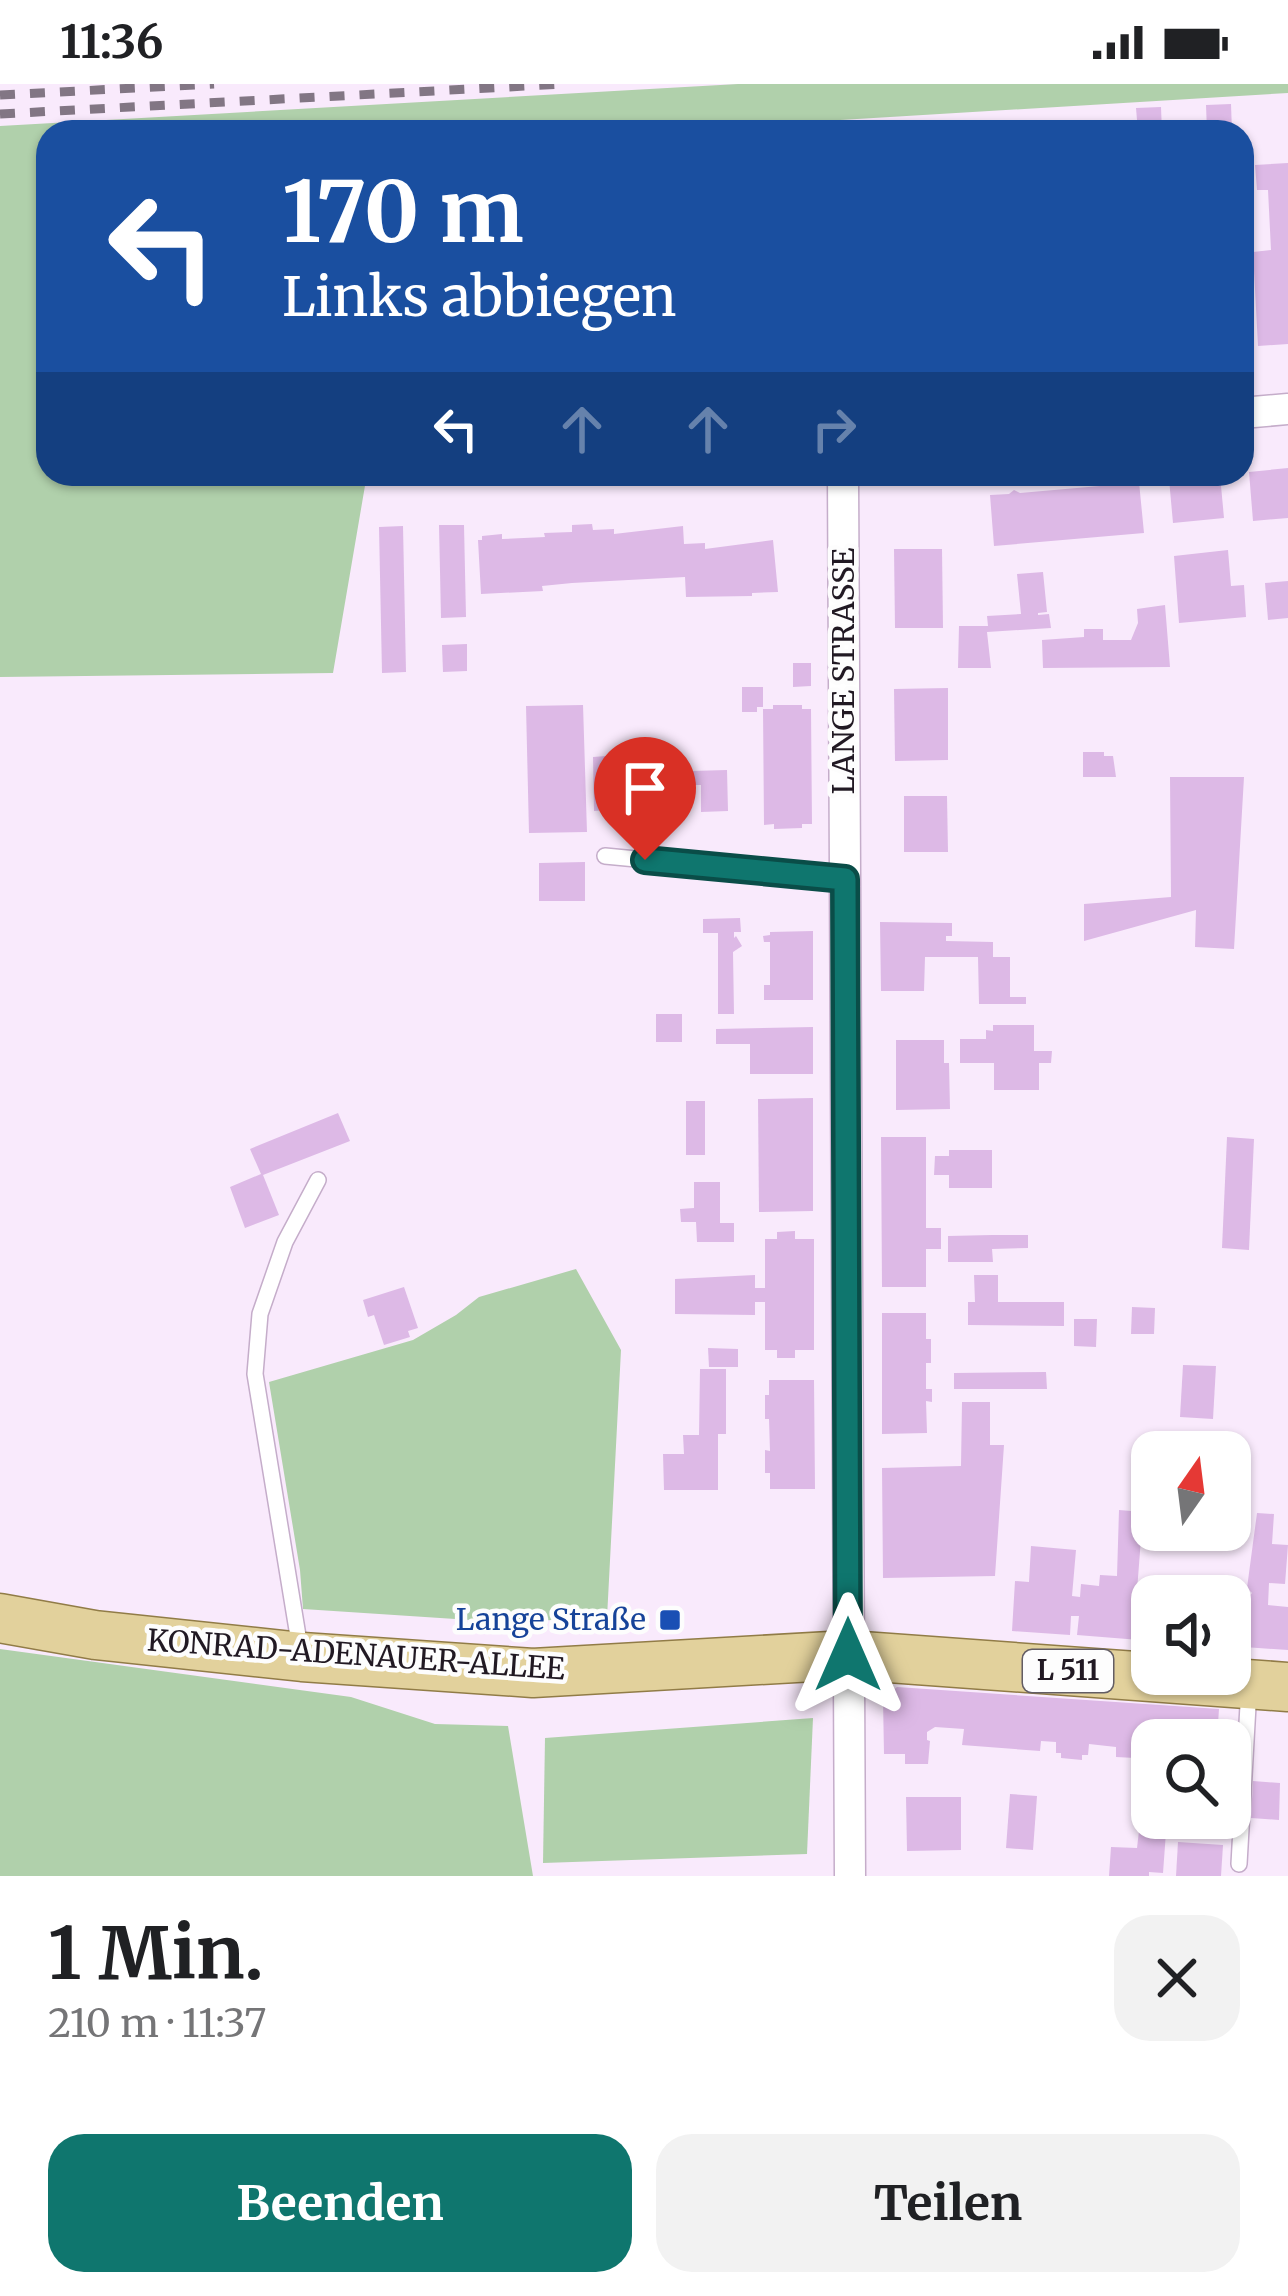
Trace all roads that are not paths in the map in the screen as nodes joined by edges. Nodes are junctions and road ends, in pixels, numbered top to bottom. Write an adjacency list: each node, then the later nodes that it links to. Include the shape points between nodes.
1 (1288, 409): 2 (street)
2 (1254, 412)
3 (843, 486): 5 (street, LANGE STRASSE)
4 (605, 856): 5 (lane)
5 (845, 879): 8 (street, LANGE STRASSE)
6 (318, 1180): 9 (lane, via 260,1314 254,1374)
7 (0, 1618): 9 (main road, KONRAD-ADENAUER-ALLEE / L 511)
8 (848, 1655): 9 (main road, KONRAD-ADENAUER-ALLEE / L 511, via 533,1673); 10 (main road, KONRAD-ADENAUER-ALLEE / L 511); 12 (street, LANGE STRASSE)
9 (302, 1657)
10 (1269, 1686): 11 (lane)
11 (1239, 1864)
12 (850, 1876)

